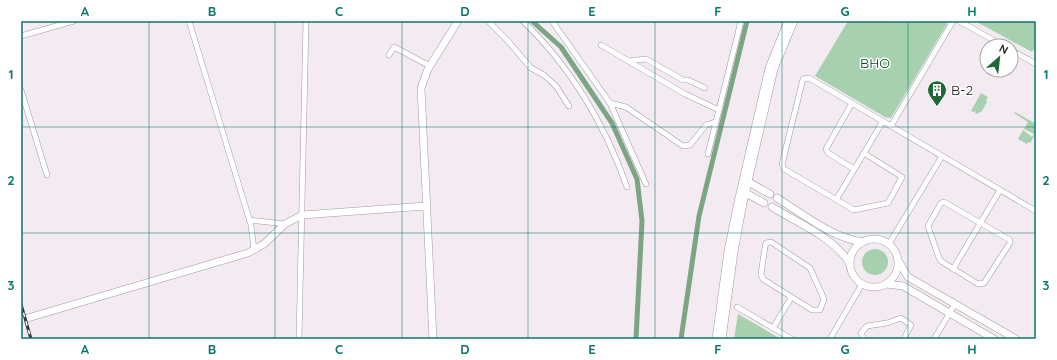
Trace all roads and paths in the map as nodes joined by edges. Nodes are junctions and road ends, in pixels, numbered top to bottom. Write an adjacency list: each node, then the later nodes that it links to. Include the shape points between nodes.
1 (74, 21): 13 (street)
2 (189, 21): 48 (street)
3 (306, 21): 47 (street)
4 (458, 21): 20 (street)
5 (488, 21): 25 (street, via 531,68 544,74 556,86)
6 (523, 21): 37 (street, via 543,40 596,115)
7 (552, 21): 23 (street)
8 (740, 21): 26 (street)
9 (788, 21): 35 (street, via 769,68)
10 (794, 21): 35 (street, via 774,69)
11 (953, 21): 29 (street)
12 (959, 21): 14 (street)
13 (21, 36)
14 (990, 38)
15 (601, 45): 18 (street)
16 (1019, 54): 19 (street)
17 (389, 55): 20 (street, via 394,46)
18 (627, 61): 21 (street, via 646,59 684,80); 26 (street)
19 (1036, 64)
20 (430, 66): 44 (street, via 422,82 420,94)
21 (705, 88)
22 (21, 90): 34 (street)
23 (610, 103): 28 (street, via 626,107 684,146 690,145 706,125); 36 (street)
24 (852, 103): 27 (street); 33 (street, via 826,149 828,153); 42 (street, via 809,78 803,79 782,164 787,172)
25 (569, 106)
26 (719, 110): 28 (street)
27 (883, 121): 29 (street); 30 (street)
28 (716, 122): 31 (street)
29 (891, 126): 32 (street)
30 (864, 153): 33 (street); 42 (street, via 901,174 901,180 892,198 885,204 859,210 850,209)
31 (708, 154)
32 (940, 154): 38 (street); 52 (street)
33 (854, 169): 42 (street)
34 (46, 175)
35 (746, 180): 39 (street); 40 (street)
36 (646, 184)
37 (627, 187)
38 (1000, 190): 46 (street); 49 (street)
39 (743, 191): 43 (street); 67 (street, via 728,251); 68 (street)
40 (770, 194)
41 (777, 198): 51 (street, via 839,235)
42 (836, 200)
43 (764, 203)
44 (426, 206): 47 (street); 66 (street)
45 (772, 207): 55 (street, via 834,244 843,252)
46 (1036, 211)
47 (302, 215): 50 (street); 65 (street)
48 (249, 220): 50 (street); 53 (street)
49 (981, 223): 56 (street); 56 (street, via 1008,238 1010,243 984,283 978,284); 56 (street, via 941,202 928,230 939,258)
50 (285, 224): 53 (street)
51 (863, 242): 52 (street, via 876,239); 55 (street, via 853,251)
52 (889, 244): 54 (street)
53 (254, 250): 63 (street)
54 (899, 262): 58 (street, via 896,275); 60 (street, via 908,277)
55 (850, 264): 57 (street, via 855,277)
56 (953, 269)
57 (862, 284): 58 (street, via 872,287); 70 (street)
58 (886, 284): 62 (street, via 903,286)
59 (790, 298): 59 (street, via 761,277 766,243 771,242 807,264 824,299 820,310 817,311); 64 (street)
60 (955, 304): 62 (street); 75 (street)
61 (737, 307): 64 (street)
62 (949, 313): 73 (street); 74 (street)
63 (21, 320)
64 (773, 328): 69 (street)
65 (299, 339)
66 (432, 339)
67 (716, 339)
68 (722, 339)
69 (792, 339)
70 (830, 339)
71 (864, 339): 72 (street, via 861,333 867,326 901,318 911,325)
72 (904, 339)
73 (934, 339)
74 (994, 339)
75 (1016, 339)

